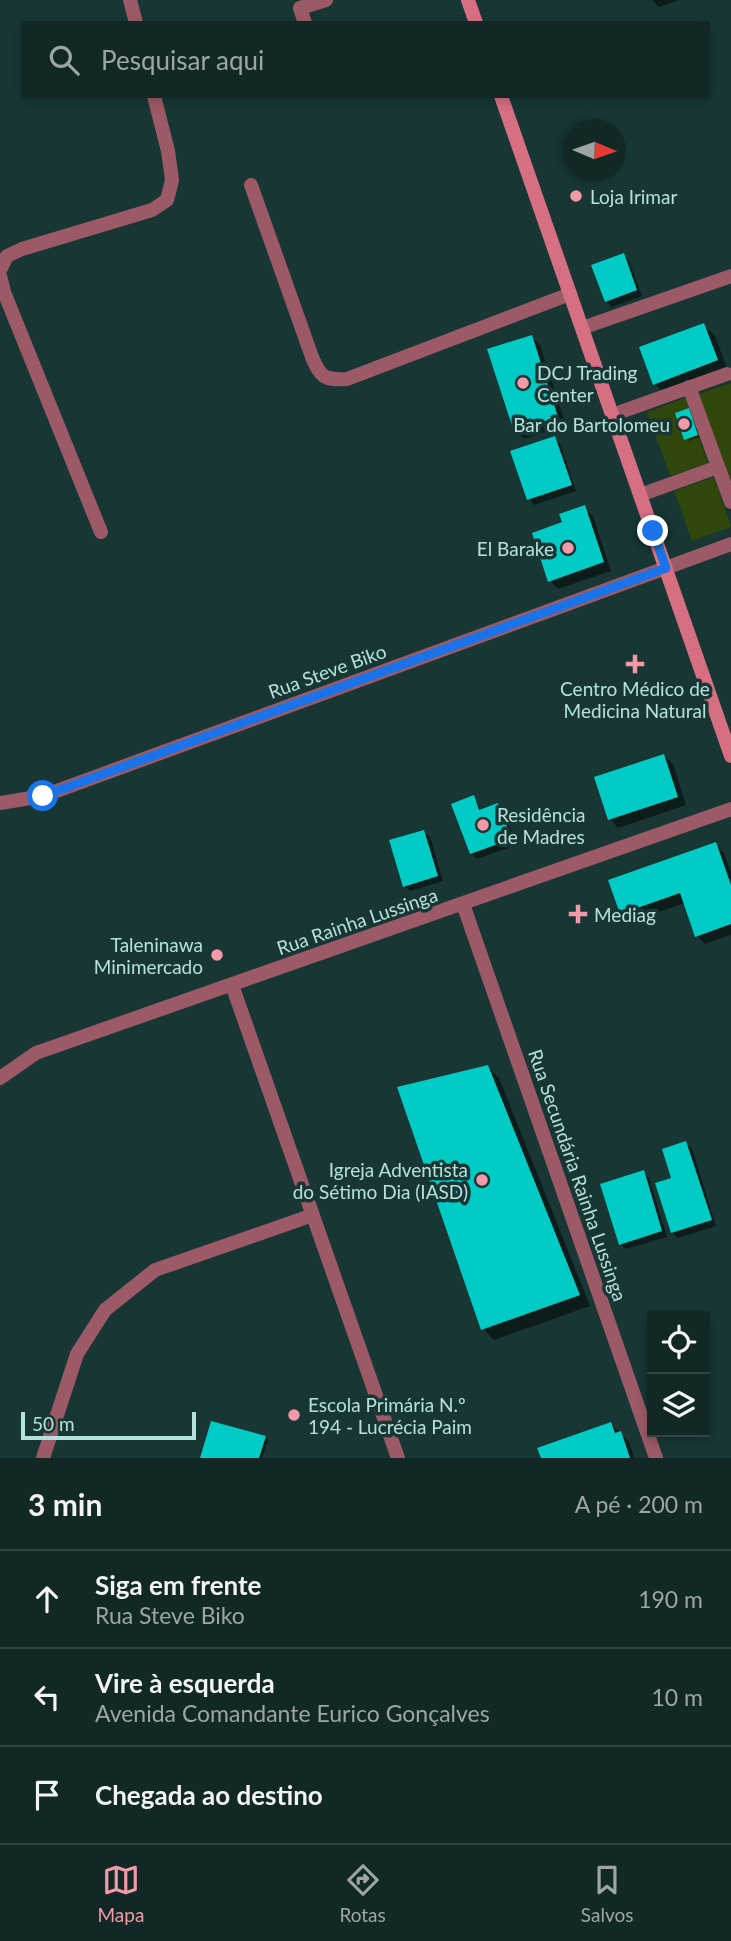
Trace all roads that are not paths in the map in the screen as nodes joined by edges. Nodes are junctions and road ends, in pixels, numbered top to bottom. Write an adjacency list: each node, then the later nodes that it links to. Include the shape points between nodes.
1 (130, 0): 4 (street)
2 (326, 0): 5 (street, via 300,8)
3 (468, 0): 6 (main road)
4 (135, 21)
5 (304, 21)
6 (475, 21)
7 (155, 98): 10 (street, via 172,180 167,200 152,210 22,249 7,256)
8 (502, 98): 13 (main road)
9 (251, 185): 13 (street, via 312,357 319,374 331,380 347,379)
10 (0, 270)
11 (0, 276): 21 (street)
12 (731, 276): 14 (street)
13 (570, 294): 14 (main road)
14 (582, 328): 17 (main road)
15 (727, 374): 16 (street)
16 (689, 387): 17 (street); 18 (street)
17 (612, 415): 19 (main road)
18 (718, 467): 19 (street); 20 (street)
19 (640, 495): 23 (main road)
20 (731, 502)
21 (101, 532)
22 (731, 544): 23 (street, Rua Steve Biko)
23 (666, 568): 24 (main road); 25 (street, Rua Steve Biko, via 43,796)
24 (731, 756)
25 (0, 803)
26 (731, 809): 27 (street, Rua Rainha Lussinga)
27 (463, 904): 28 (street, Rua Rainha Lussinga); 33 (street, Rua Secundária Rainha Lussinga)
28 (232, 985): 29 (street, Rua Rainha Lussinga, via 36,1053); 30 (street)
29 (0, 1078)
30 (313, 1215): 31 (street, via 155,1270 105,1310 77,1354); 32 (street)
31 (43, 1458)
32 (398, 1458)
33 (656, 1458)

